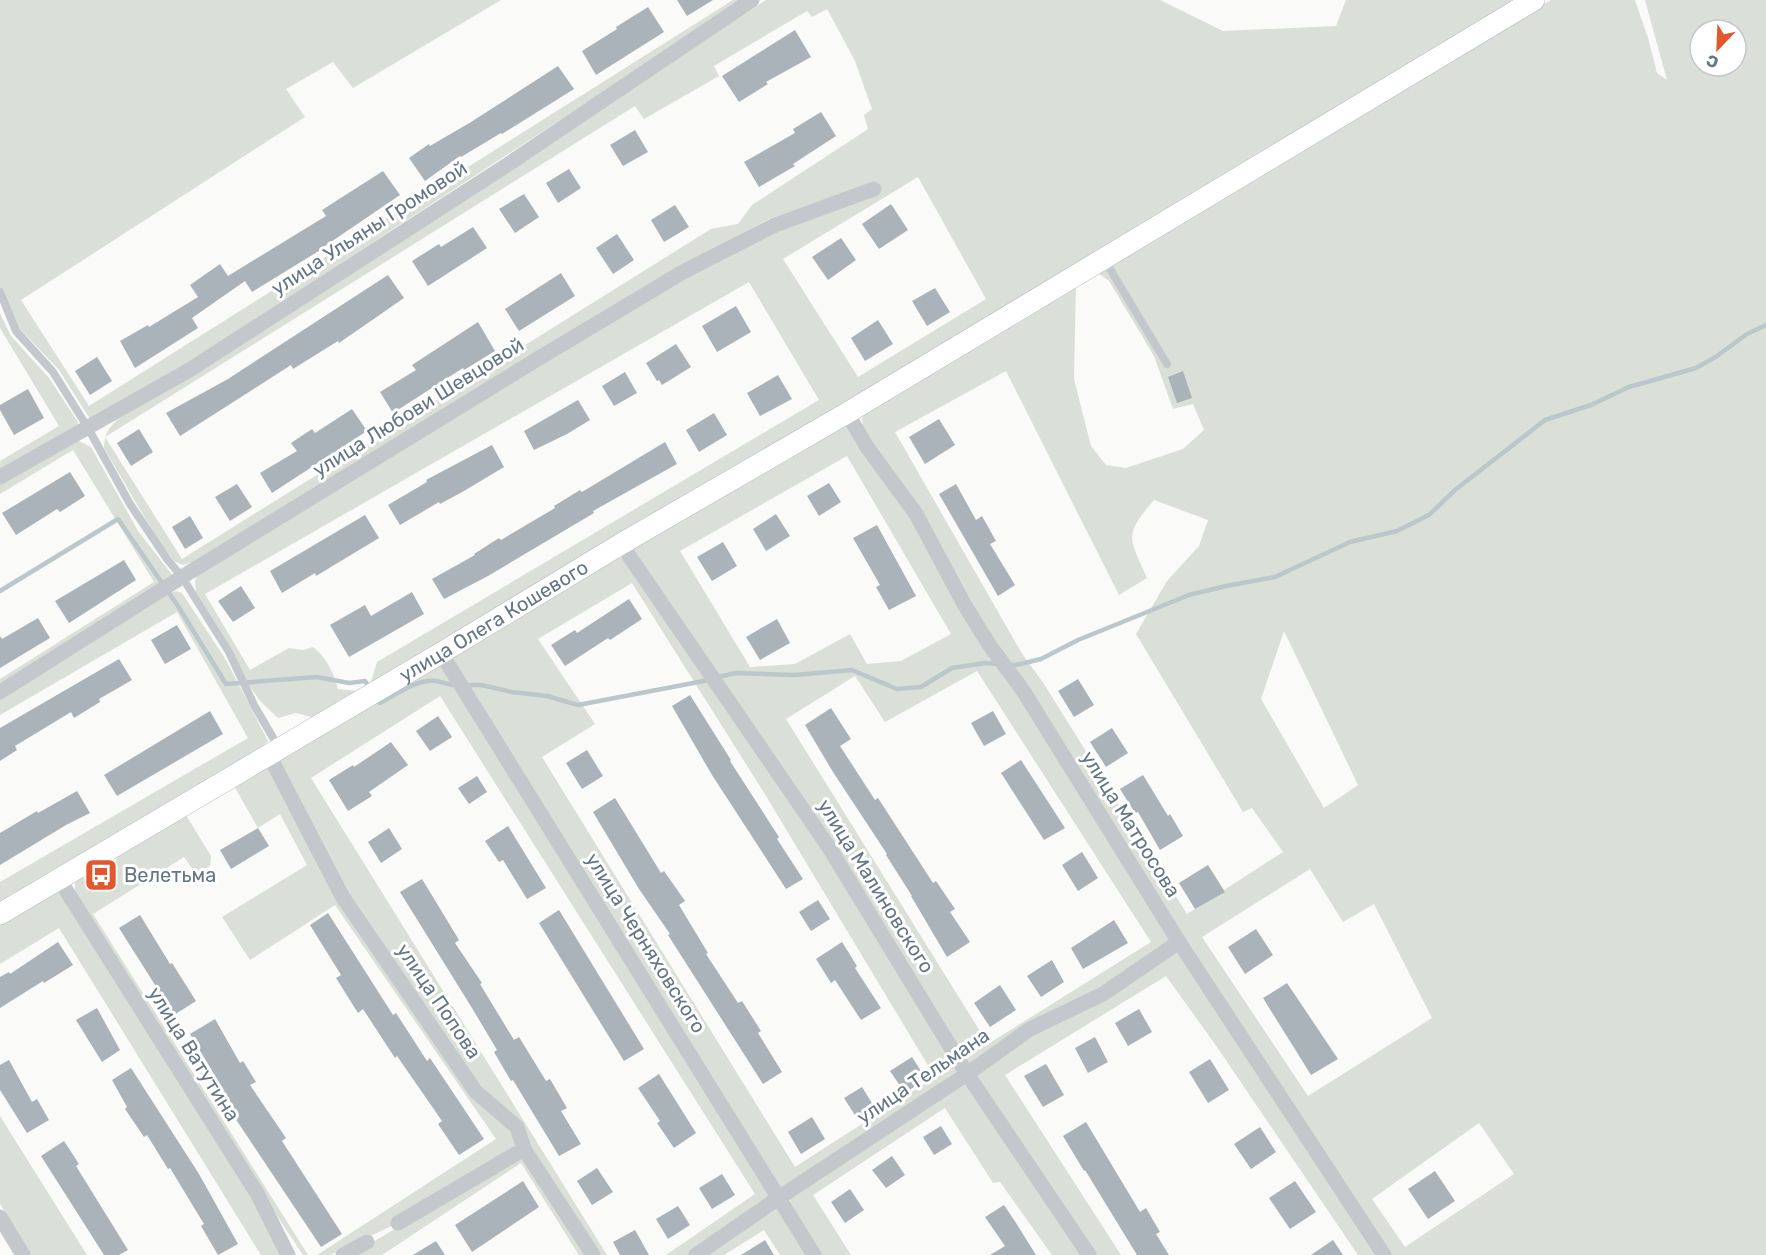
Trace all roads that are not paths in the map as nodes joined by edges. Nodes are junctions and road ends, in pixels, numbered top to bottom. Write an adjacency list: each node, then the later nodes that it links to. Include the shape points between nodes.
1 (752, 0): 8 (street, улица Ульяны Громовой, via 507,165 191,369)
2 (1529, 1): 4 (street, улица Олега Кошевого)
3 (874, 189): 11 (street, улица Любови Шевцовой, via 774,225 683,272)
4 (1103, 257): 6 (lane); 7 (street, улица Олега Кошевого)
5 (0, 292): 8 (lane, via 16,331 53,372)
6 (1167, 364)
7 (847, 413): 10 (street, улица Олега Кошевого); 17 (street, улица Матросова, via 916,514 964,604 1022,689)
8 (88, 428): 9 (street, улица Ульяны Громовой); 11 (lane, via 146,530)
9 (0, 477)
10 (621, 544): 12 (street, улица Олега Кошевого); 18 (street, улица Малиновского, via 831,849)
11 (182, 577): 13 (street, улица Любови Шевцовой); 14 (lane, via 229,652)
12 (441, 653): 14 (street, улица Олега Кошевого); 20 (street, улица Черняховского)
13 (0, 692)
14 (274, 752): 15 (street, улица Олега Кошевого); 19 (street, улица Попова, via 342,896 476,1092 517,1127)
15 (58, 879): 16 (street, улица Олега Кошевого); 25 (street, улица Ватутина, via 258,1195)
16 (0, 914)
17 (1179, 942): 18 (street, улица Тельмана, via 1103,994 1030,1029); 31 (street, улица Матросова)
18 (967, 1074): 20 (street, улица Тельмана); 30 (street, улица Малиновского)
19 (524, 1149): 22 (street); 27 (street, улица Попова)
20 (780, 1197): 28 (street, улица Тельмана); 29 (street, улица Черняховского)
21 (0, 1217): 24 (street)
22 (398, 1223)
23 (367, 1242): 26 (street)
24 (23, 1255)
25 (288, 1255)
26 (343, 1255)
27 (593, 1255)
28 (696, 1255)
29 (814, 1255)
30 (1089, 1255)
31 (1384, 1255)

